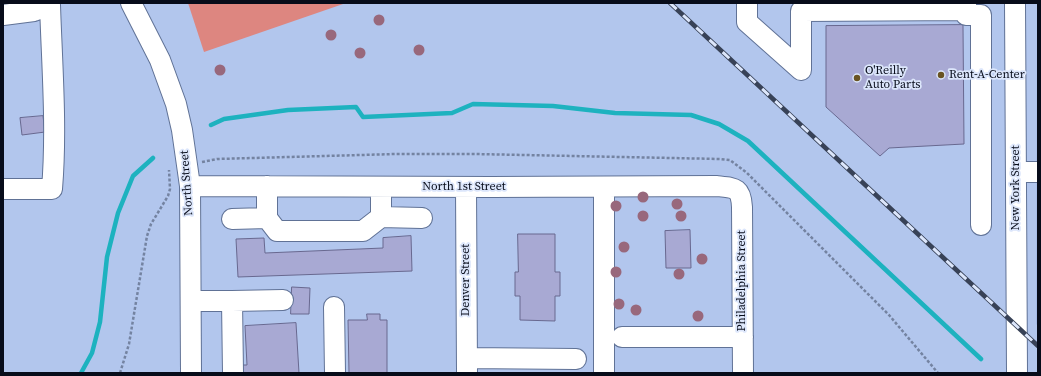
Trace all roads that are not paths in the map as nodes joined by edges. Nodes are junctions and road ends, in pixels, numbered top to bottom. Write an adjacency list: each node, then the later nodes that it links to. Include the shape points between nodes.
1 (131, 3): 8 (street, North Street, via 160,60 176,104)
2 (747, 3): 4 (street, via 747,22 800,70 802,11)
3 (1015, 3): 6 (street, New York Street)
4 (966, 7): 19 (street, via 966,15 980,15)
5 (3, 15): 13 (street, via 34,11 50,5 54,135 52,189)
6 (1016, 172): 7 (street); 33 (street, New York Street)
7 (1038, 172)
8 (190, 186): 9 (street, North 1st Street); 22 (street, North Street)
9 (267, 186): 10 (street, North 1st Street); 16 (street)
10 (381, 187): 11 (street, North 1st Street); 15 (street)
11 (466, 187): 12 (street, North 1st Street); 27 (street, Denver Street)
12 (604, 187): 14 (street, North 1st Street, via 716,186); 31 (street)
13 (3, 188)
14 (738, 191): 25 (street, Philadelphia Street, via 742,196)
15 (381, 217): 16 (street, via 363,231 277,231); 17 (street)
16 (267, 218): 18 (street)
17 (422, 218)
18 (232, 219)
19 (981, 225)
20 (232, 300): 21 (street); 22 (street); 29 (street)
21 (283, 300)
22 (191, 301): 28 (street, North Street)
23 (334, 307): 30 (street)
24 (622, 337): 25 (street)
25 (743, 337): 32 (street, Philadelphia Street)
26 (576, 358): 27 (street)
27 (467, 366)
28 (191, 373)
29 (233, 373)
30 (335, 373)
31 (604, 373)
32 (743, 373)
33 (1017, 373)

